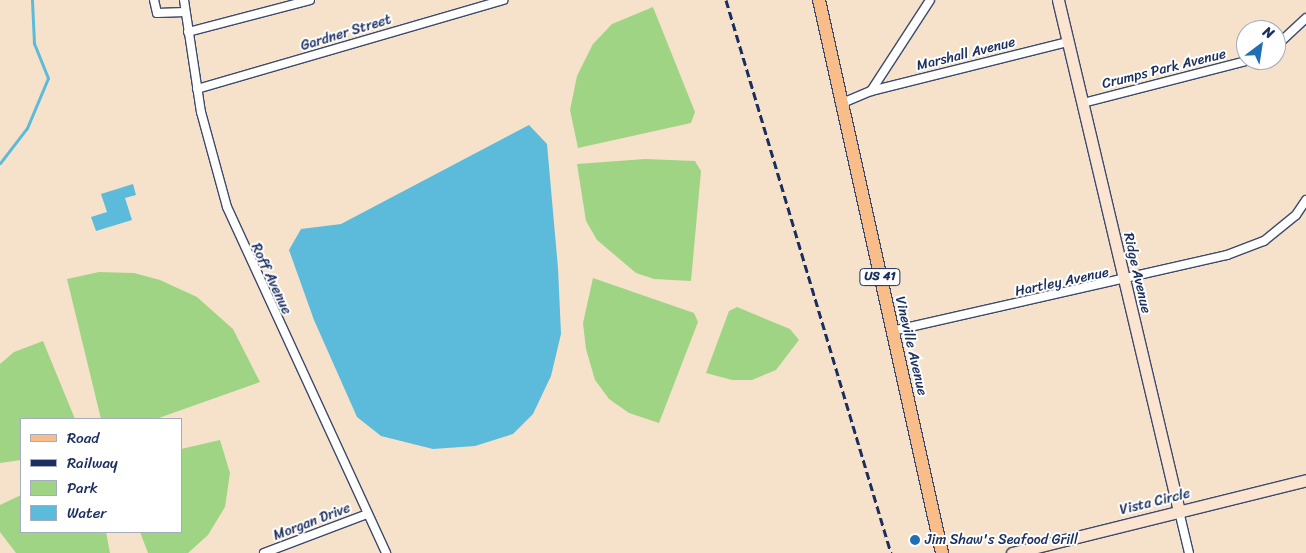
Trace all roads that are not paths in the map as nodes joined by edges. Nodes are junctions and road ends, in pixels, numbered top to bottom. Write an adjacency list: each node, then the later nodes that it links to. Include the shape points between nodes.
1 (154, 0): 8 (street, via 157,14)
2 (184, 0): 8 (street, Roff Avenue)
3 (310, 0): 10 (street)
4 (503, 0): 14 (street, Gardner Street)
5 (819, 0): 17 (main road, Vineville Avenue / US 41)
6 (930, 0): 15 (street)
7 (1058, 0): 12 (street, Ridge Avenue)
8 (185, 12): 10 (street, Roff Avenue)
9 (1306, 18): 11 (street)
10 (188, 32): 14 (street, Roff Avenue)
11 (1286, 37)
12 (1068, 42): 15 (street, Marshall Avenue); 16 (street, Ridge Avenue)
13 (1236, 64): 16 (street, Crumps Park Avenue)
14 (197, 89): 23 (street, Roff Avenue, via 214,163 234,228)
15 (871, 92): 17 (street, Marshall Avenue)
16 (1083, 102): 19 (street, Ridge Avenue)
17 (840, 104): 20 (main road, Vineville Avenue / US 41)
18 (1306, 200): 19 (street, Hartley Avenue, via 1296,215 1264,241 1227,255)
19 (1123, 281): 20 (street, Hartley Avenue); 22 (street, Ridge Avenue)
20 (892, 331): 26 (main road, Vineville Avenue / US 41)
21 (1306, 480): 22 (street, Vista Circle)
22 (1179, 511): 27 (street, Vista Circle); 28 (street, Ridge Avenue)
23 (367, 514): 24 (street, Morgan Drive); 25 (street, Roff Avenue)
24 (264, 553)
25 (386, 553)
26 (942, 553)
27 (1012, 553)
28 (1189, 553)

